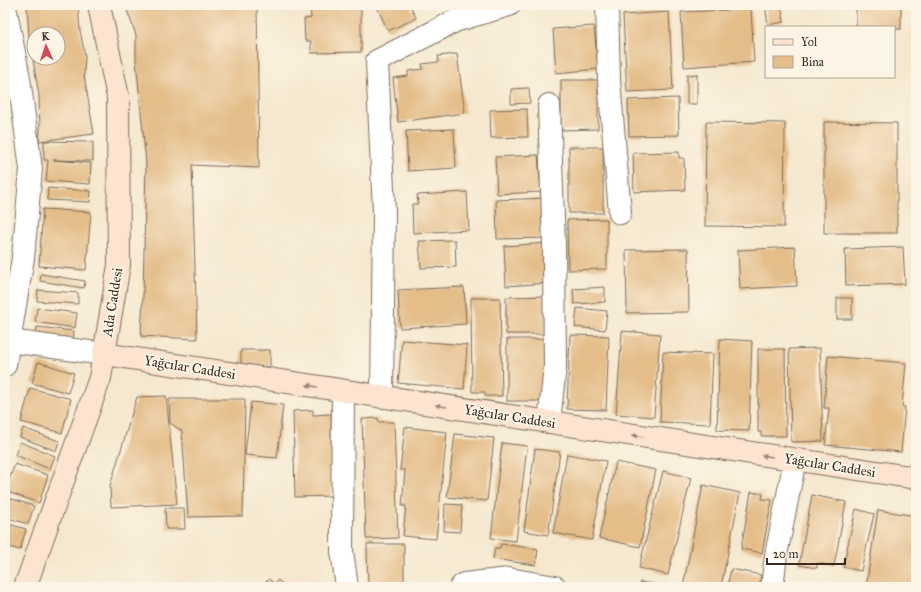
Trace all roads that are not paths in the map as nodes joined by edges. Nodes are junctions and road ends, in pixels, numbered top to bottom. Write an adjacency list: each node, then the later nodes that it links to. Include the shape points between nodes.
1 (99, 5): 8 (main road, Ada Caddesi, via 118,97 119,265)
2 (509, 5): 11 (street, via 455,21 377,60 384,211)
3 (607, 5): 6 (street, via 609,80)
4 (5, 6): 7 (street, via 19,78 31,169 23,258)
5 (549, 105): 12 (street, via 555,367)
6 (620, 213)
7 (10, 341): 8 (street); 9 (street)
8 (104, 354): 10 (main road, Yağcılar Caddesi, one-way to 8); 15 (main road, Ada Caddesi, via 100,378)
9 (5, 365)
10 (343, 391): 11 (main road, Yağcılar Caddesi); 16 (street, via 342,551)
11 (382, 397): 12 (main road, Yağcılar Caddesi, one-way to 11)
12 (549, 422): 13 (main road, Yağcılar Caddesi, one-way to 12)
13 (795, 460): 14 (main road, Yağcılar Caddesi); 19 (street)
14 (916, 478)
15 (25, 587)
16 (347, 587)
17 (461, 587): 18 (street, via 464,584 509,579)
18 (555, 587)
19 (772, 587)

